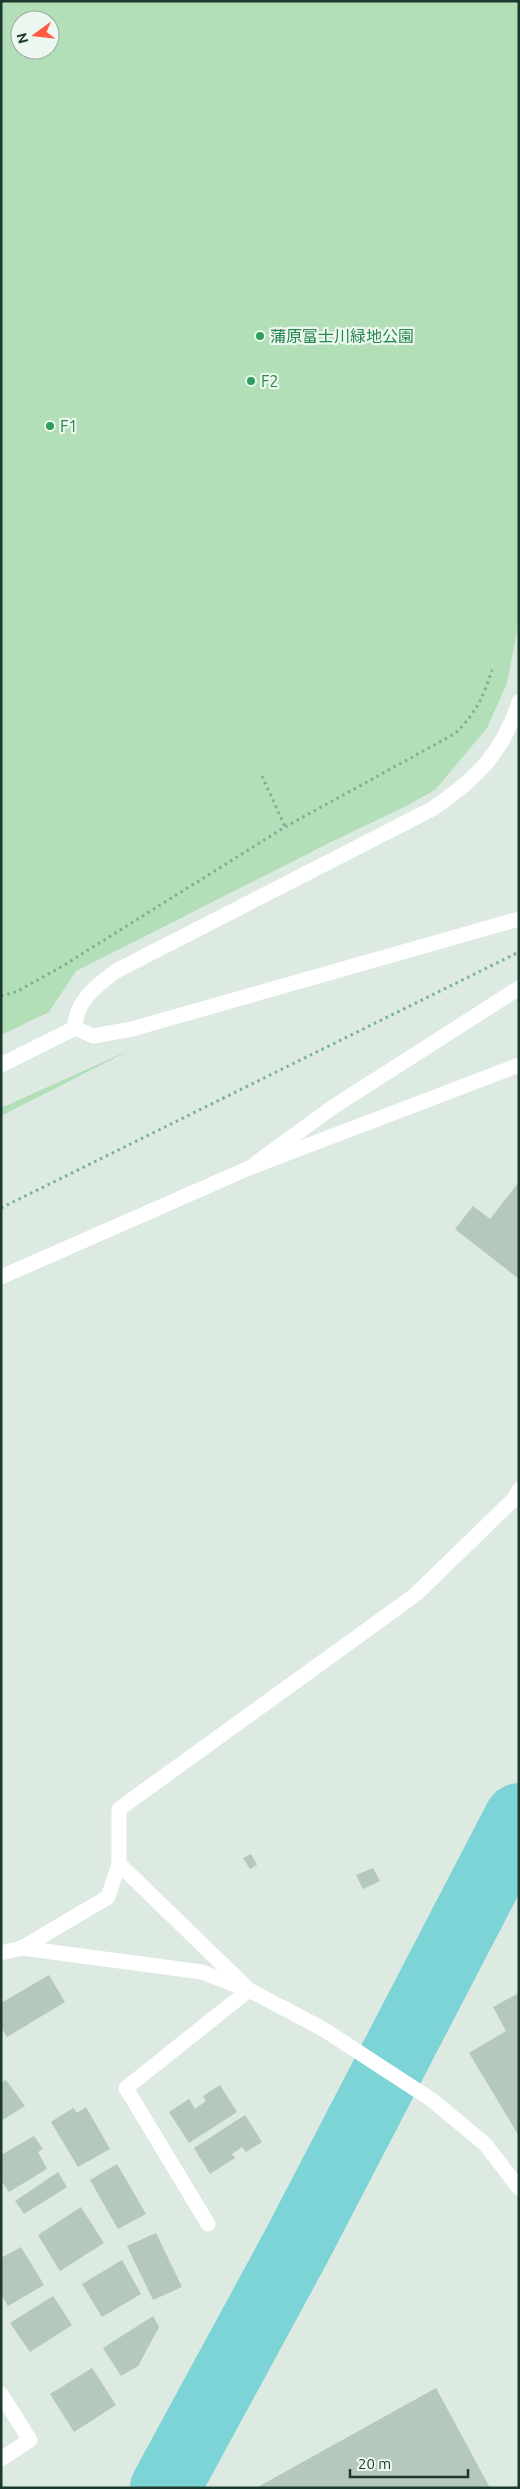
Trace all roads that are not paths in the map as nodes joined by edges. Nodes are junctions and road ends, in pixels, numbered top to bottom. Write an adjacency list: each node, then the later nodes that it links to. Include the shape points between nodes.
1 (519, 702): 4 (street, via 501,746 459,791 432,809 116,971 84,1000 75,1016)
2 (519, 919): 4 (street, via 132,1029 93,1036)
3 (519, 988): 7 (street, via 333,1107)
4 (75, 1028): 5 (street)
5 (1, 1065)
6 (519, 1065): 7 (street)
7 (249, 1168): 8 (street)
8 (1, 1277)
9 (519, 1490): 10 (street, via 514,1499 415,1596 119,1809)
10 (119, 1864): 11 (street, via 108,1897); 13 (street)
11 (22, 1948): 12 (street); 13 (street, via 202,1972)
12 (1, 1952)
13 (249, 1990): 14 (street, via 323,2029 432,2100 485,2144); 15 (street, via 126,2088)
14 (519, 2188)
15 (208, 2224)
16 (1, 2394): 17 (street, via 30,2440)
17 (1, 2459)

